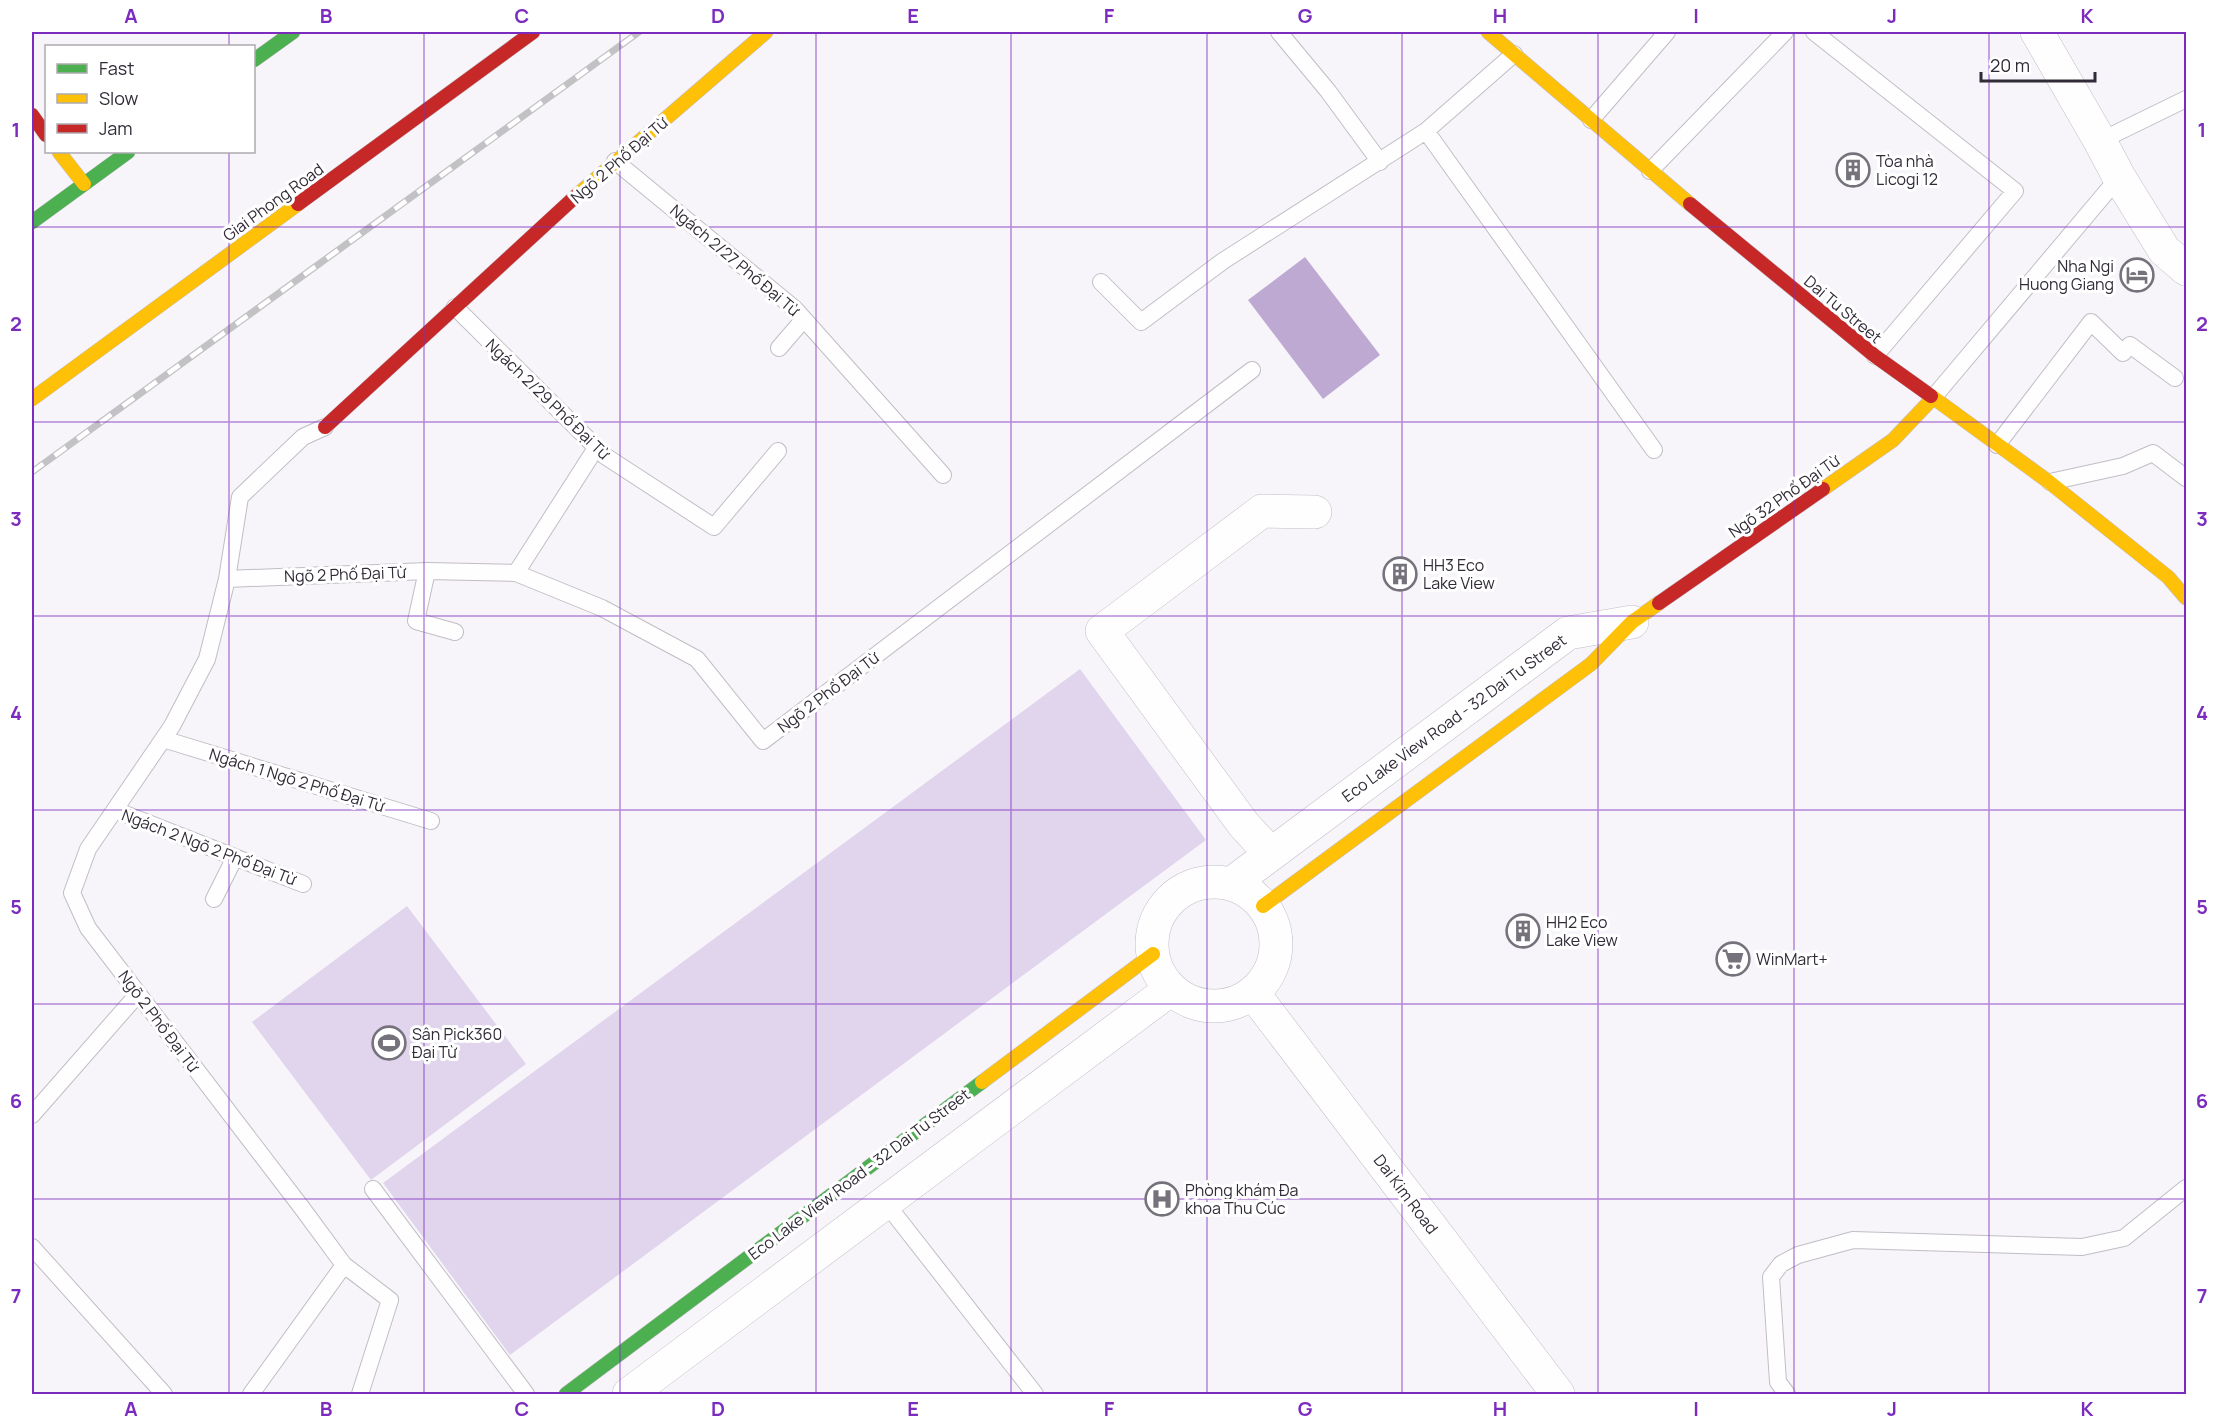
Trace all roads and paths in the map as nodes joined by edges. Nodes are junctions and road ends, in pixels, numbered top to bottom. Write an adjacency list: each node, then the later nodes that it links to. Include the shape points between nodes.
1 (293, 32): 11 (street)
2 (531, 32): 34 (street, Giai Phong Road)
3 (766, 32): 20 (street, Ngõ 2 Phố Đại Từ)
4 (1279, 32): 21 (lane)
5 (1488, 32): 10 (street, Dai Tu Street)
6 (1667, 32): 14 (lane)
7 (1785, 32): 22 (lane)
8 (1814, 32): 31 (lane, via 2015,191)
9 (2037, 32): 17 (street)
10 (1514, 54): 14 (street, Dai Tu Street); 15 (lane)
11 (255, 59)
12 (2187, 99): 17 (lane)
13 (32, 115): 16 (street)
14 (1591, 120): 22 (street, Dai Tu Street)
15 (1426, 131): 21 (lane); 39 (lane)
16 (45, 134)
17 (2100, 141): 23 (street)
18 (60, 153): 24 (street)
19 (127, 153): 24 (street)
20 (615, 161): 28 (street, Ngõ 2 Phố Đại Từ); 29 (lane, Ngách 2/27 Phố Đại Từ)
21 (1380, 162): 27 (lane, via 1223,261 1141,322)
22 (1650, 171): 31 (street, Dai Tu Street)
23 (2119, 177): 26 (street, via 2164,250); 35 (lane)
24 (84, 184): 25 (street)
25 (32, 222)
26 (2187, 269)
27 (1101, 282)
28 (455, 307): 36 (street, Ngõ 2 Phố Đại Từ); 38 (lane, Ngách 2/29 Phố Đại Từ)
29 (804, 319): 30 (lane); 41 (lane, Ngách 2/27 Phố Đại Từ)
30 (779, 348)
31 (1875, 356): 35 (street, Dai Tu Street)
32 (1252, 370): 46 (lane, Ngõ 2 Phố Đại Từ, via 763,741 698,659 602,608)
33 (2175, 378): 37 (lane, via 2130,345 2122,353 2091,322)
34 (32, 399)
35 (1932, 399): 37 (street, Dai Tu Street); 49 (street, Ngõ 32 Phố Đại Từ, via 1893,440)
36 (325, 427): 47 (lane, Ngõ 2 Phố Đại Từ, via 303,437 240,497)
37 (1997, 445): 43 (street, Dai Tu Street)
38 (596, 448): 40 (lane, Ngách 2/29 Phố Đại Từ, via 714,527); 46 (lane)
39 (1654, 450)
40 (778, 451)
41 (943, 475)
42 (2187, 478): 43 (lane, via 2153,453 2123,466)
43 (2049, 482): 48 (street, Dai Tu Street, via 2168,577)
44 (1315, 512): 54 (street, via 1262,511 1102,632 1244,825)
45 (427, 571): 46 (lane, Ngõ 2 Phố Đại Từ); 47 (lane, Ngõ 2 Phố Đại Từ); 50 (lane, via 416,621)
46 (516, 573)
47 (227, 579): 51 (lane, Ngõ 2 Phố Đại Từ, via 207,659)
48 (2187, 598)
49 (1639, 616): 54 (street, Eco Lake View Road - 32 Dai Tu Street, via 1568,633); 59 (street, via 1592,664)
50 (455, 632)
51 (163, 739): 52 (lane, Ngõ 2 Phố Đại Từ); 53 (lane, Ngách 1 Ngõ 2 Phố Đại Từ)
52 (115, 810): 55 (lane, Ngách 2 Ngõ 2 Phố Đại Từ); 63 (lane, Ngõ 2 Phố Đại Từ, via 88,849 72,893 88,928)
53 (431, 821)
54 (1270, 853): 57 (street, Eco Lake View Road - 32 Dai Tu Street)
55 (235, 857): 56 (lane, Ngách 2 Ngõ 2 Phố Đại Từ); 58 (lane)
56 (303, 884)
57 (1231, 884): 59 (street); 60 (street, via 1210,882 1190,886 1172,897 1153,933)
58 (214, 899)
59 (1263, 906): 62 (street, via 1276,942 1274,961)
60 (1153, 954): 61 (street, via 1156,967); 74 (street, Eco Lake View Road - 32 Dai Tu Street)
61 (1171, 989): 62 (street, via 1203,1006 1238,1002); 67 (street)
62 (1253, 993): 77 (street, Dai Kim Road)
63 (138, 994): 64 (lane); 69 (lane, Ngõ 2 Phố Đại Từ)
64 (32, 1115)
65 (2187, 1188): 78 (lane, via 2124,1238 2082,1247 1853,1240 1798,1255 1781,1264 1771,1277 1778,1383)
66 (373, 1189): 73 (lane)
67 (885, 1202): 75 (street); 76 (lane)
68 (32, 1247): 70 (lane)
69 (344, 1265): 71 (lane); 72 (lane, Ngõ 2 Phố Đại Từ, via 390,1300)
70 (164, 1395)
71 (251, 1395)
72 (360, 1395)
73 (526, 1395)
74 (566, 1395)
75 (628, 1395)
76 (1035, 1395)
77 (1558, 1395)
78 (1787, 1395)

